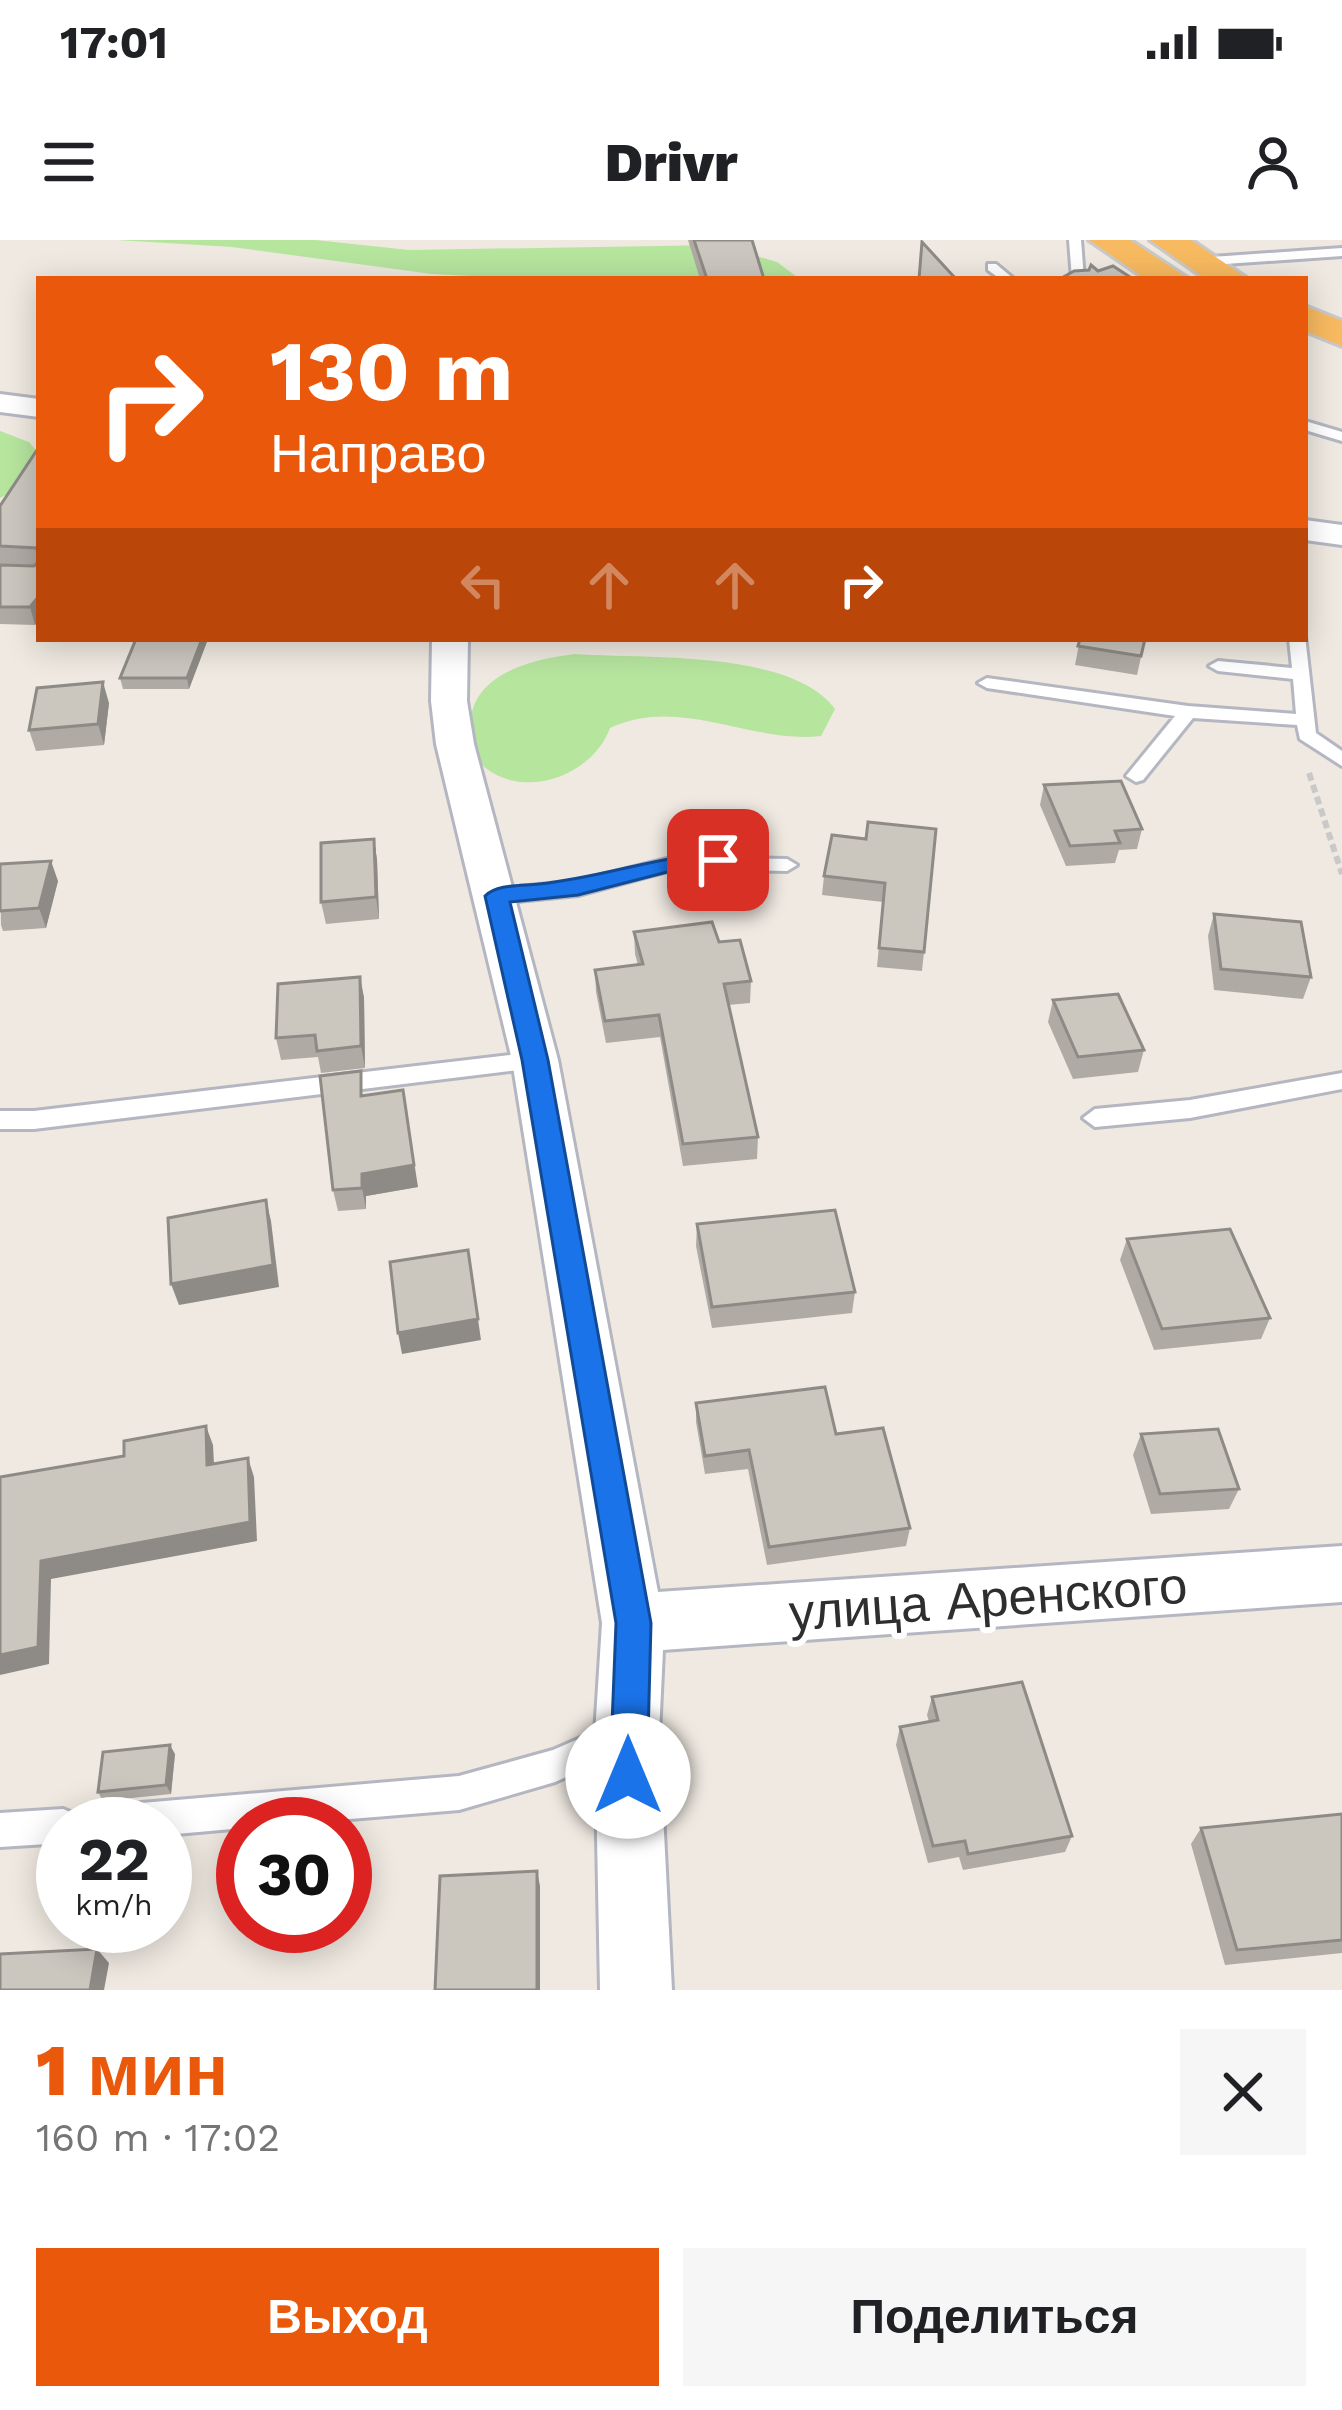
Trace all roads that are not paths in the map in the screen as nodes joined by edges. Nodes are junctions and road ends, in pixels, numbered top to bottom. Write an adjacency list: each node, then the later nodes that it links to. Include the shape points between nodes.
1 (1167, 240): 5 (highway)
2 (1086, 249): 5 (highway)
3 (1342, 252): 5 (lane)
4 (992, 267): 6 (lane)
5 (1184, 270): 7 (highway)
6 (1004, 276)
7 (1215, 276)
8 (1308, 318): 9 (highway)
9 (1342, 335)
10 (1308, 350): 11 (highway)
11 (1342, 367)
12 (0, 403): 13 (street)
13 (36, 408)
14 (1308, 426): 15 (lane)
15 (1342, 437)
16 (1308, 530): 17 (street)
17 (1342, 535)
18 (450, 642): 28 (street, via 452,722)
19 (1298, 642): 21 (lane)
20 (1218, 666): 21 (lane)
21 (1302, 674): 24 (lane)
22 (987, 683): 23 (lane)
23 (1188, 712): 24 (lane); 26 (lane)
24 (1306, 728): 25 (lane)
25 (1342, 760)
26 (1136, 776)
27 (787, 865): 28 (lane, via 675,862 578,888)
28 (496, 896): 29 (street)
29 (535, 1060): 32 (lane); 34 (street)
30 (1342, 1081): 31 (lane)
31 (1095, 1118)
32 (0, 1120)
33 (1342, 1574): 34 (street, улица Аренского)
34 (633, 1623): 35 (street)
35 (627, 1733): 36 (lane, via 555,1766 459,1792); 39 (street)
36 (192, 1815)
37 (36, 1828): 38 (lane)
38 (0, 1830)
39 (636, 1990)

